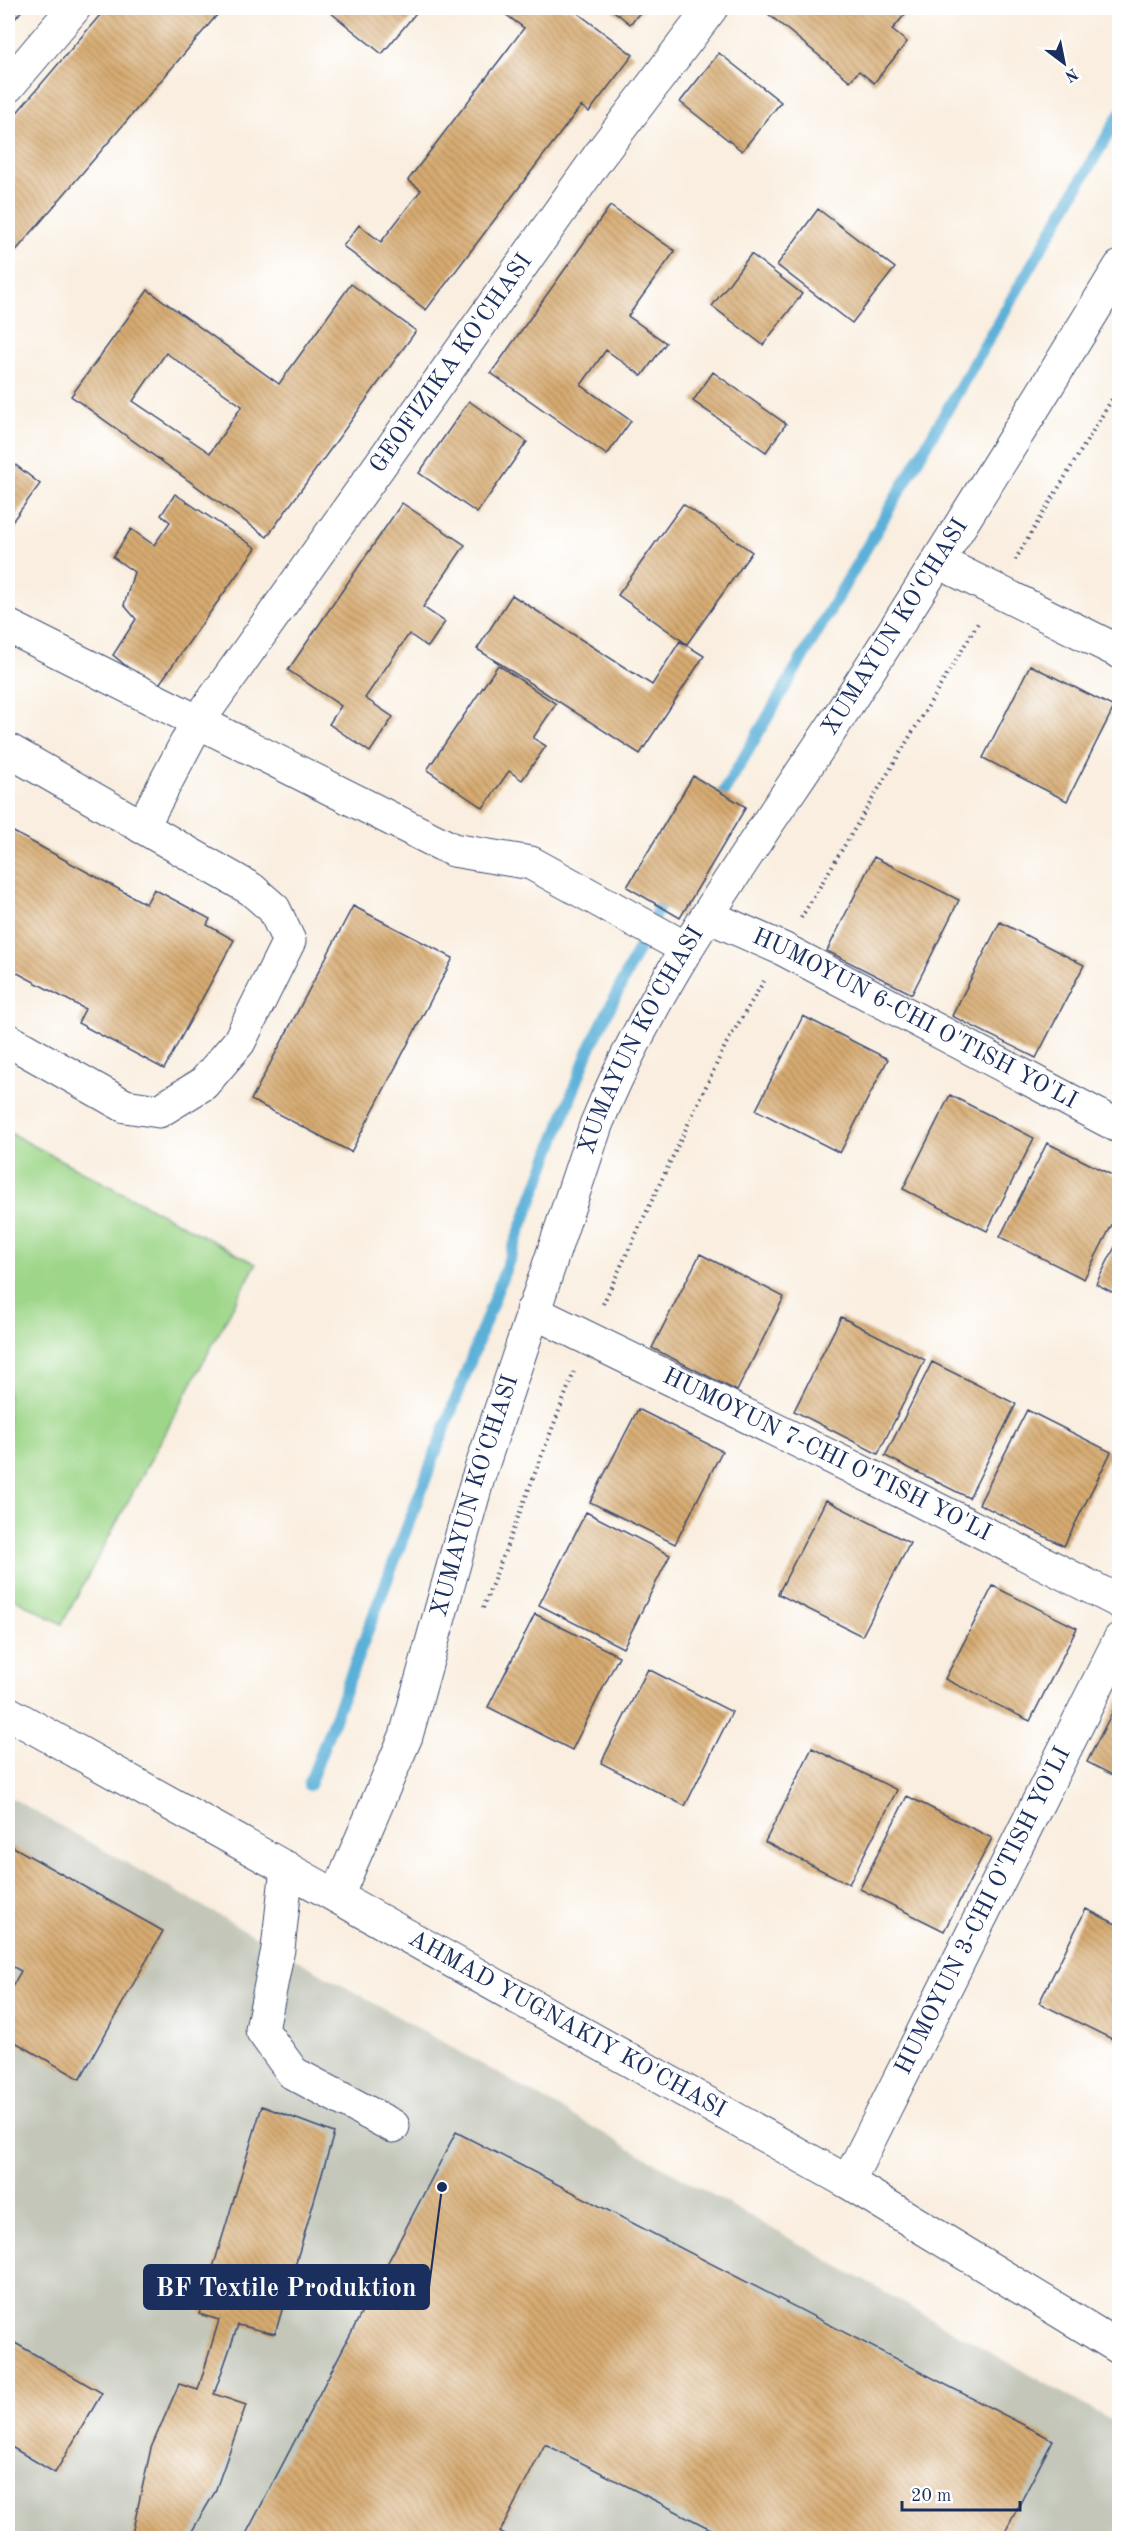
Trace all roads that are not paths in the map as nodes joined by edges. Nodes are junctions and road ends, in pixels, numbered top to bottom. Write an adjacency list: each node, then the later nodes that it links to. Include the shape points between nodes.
1 (74, 8): 3 (street)
2 (711, 8): 8 (street, GEOFIZIKA KO'CHASI, via 599,156)
3 (8, 86)
4 (1119, 267): 5 (street, XUMAYUN KO'CHASI)
5 (939, 562): 7 (street); 11 (street, XUMAYUN KO'CHASI)
6 (8, 626): 8 (street)
7 (1119, 652)
8 (197, 723): 10 (street, GEOFIZIKA KO'CHASI); 12 (street, via 453,850 531,863)
9 (8, 750): 10 (street)
10 (142, 827): 13 (street, via 250,889 274,909 288,941 239,1042 203,1083 159,1110 125,1106)
11 (708, 916): 12 (street, XUMAYUN KO'CHASI); 14 (street, HUMOYUN 6-CHI O'TISH YO'LI, via 783,949)
12 (687, 950): 15 (street, XUMAYUN KO'CHASI, via 615,1078)
13 (8, 1040)
14 (1119, 1127)
15 (532, 1311): 16 (street, HUMOYUN 7-CHI O'TISH YO'LI, via 914,1497); 20 (street, XUMAYUN KO'CHASI, via 477,1481 406,1736)
16 (1119, 1602)
17 (1119, 1640): 22 (street, HUMOYUN 3-CHI O'TISH YO'LI)
18 (8, 1713): 19 (street, AHMAD YUGNAKIY KO'CHASI)
19 (287, 1868): 20 (street, AHMAD YUGNAKIY KO'CHASI); 21 (street, via 278,1949 262,2030 293,2073)
20 (337, 1896): 22 (street, AHMAD YUGNAKIY KO'CHASI)
21 (393, 2126)
22 (848, 2181): 23 (street, AHMAD YUGNAKIY KO'CHASI)
23 (1119, 2348)

